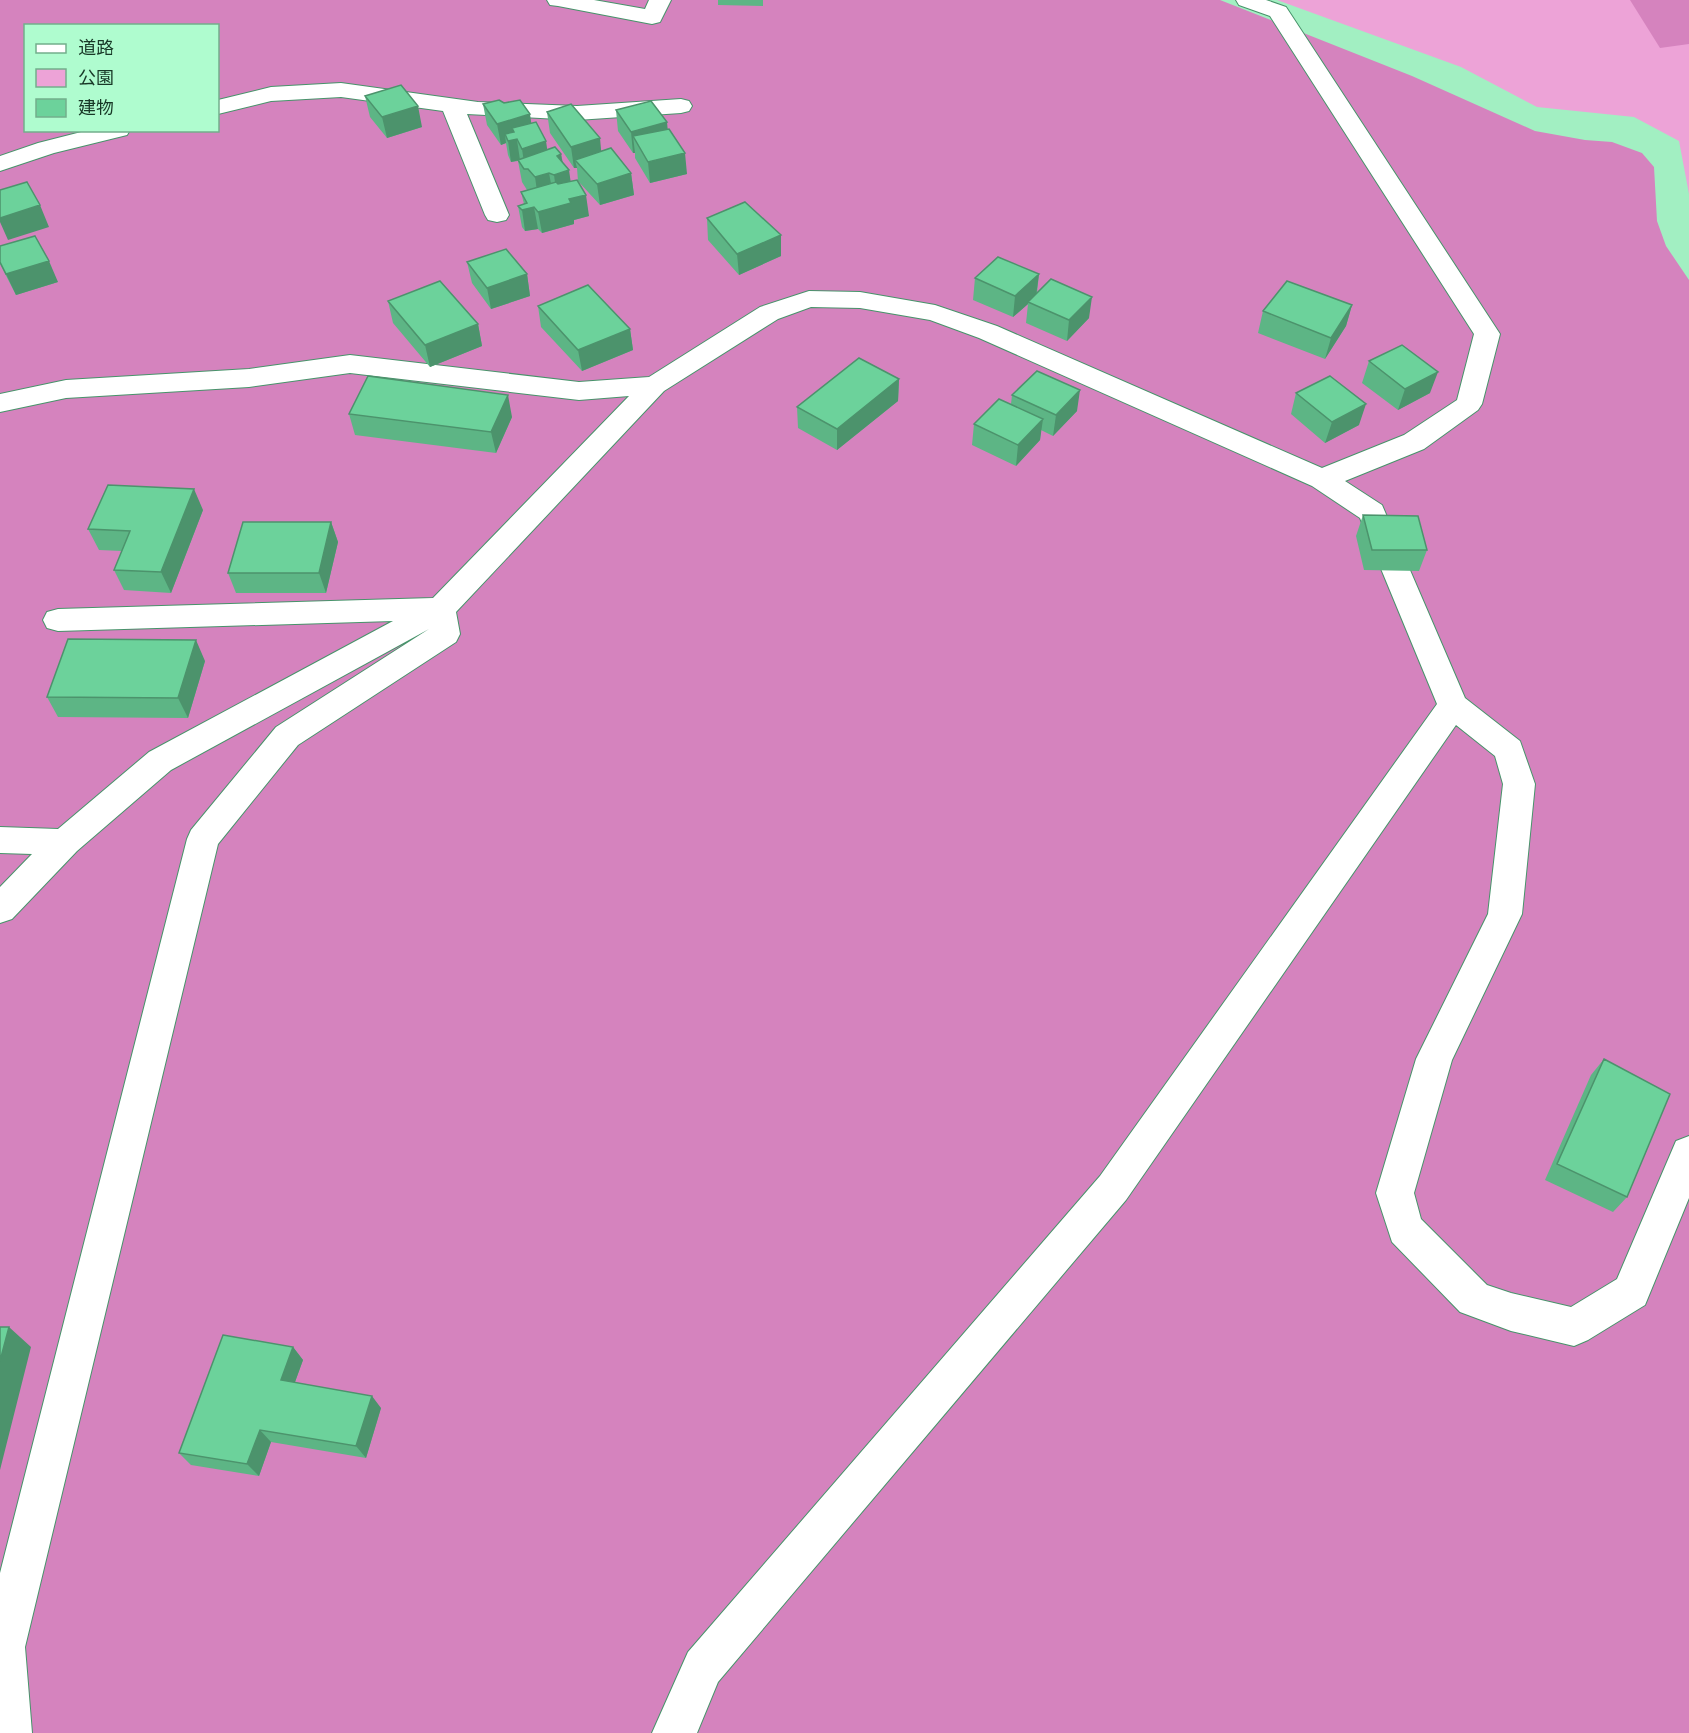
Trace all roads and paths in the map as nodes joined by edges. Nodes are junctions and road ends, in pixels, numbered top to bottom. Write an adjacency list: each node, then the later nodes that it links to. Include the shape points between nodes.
1 (558, 0): 2 (street, via 652,16)
2 (660, 0)
3 (1247, 0): 12 (street, via 1278,12 1487,334 1468,404 1414,442)
4 (452, 105): 5 (street, via 576,113); 6 (street, via 341,90 271,94); 9 (street)
5 (681, 106)
6 (219, 107)
7 (111, 132): 8 (street)
8 (0, 164)
9 (496, 215)
10 (655, 385): 11 (street, via 579,391 350,364 249,378 66,389); 12 (street, via 769,313 809,299 860,300 935,313 988,332); 13 (street)
11 (0, 403)
12 (1322, 479): 15 (street, via 1372,512)
13 (441, 609): 14 (street); 17 (street, via 160,761); 20 (street, via 445,634 287,736 203,838 3,1647)
14 (58, 620)
15 (1453, 705): 19 (street, via 1509,750 1519,784 1505,914 1434,1059 1395,1193 1405,1229 1474,1299 1574,1327 1630,1292); 21 (street, via 1113,1188 703,1667)
16 (0, 840): 17 (street)
17 (65, 842): 18 (street)
18 (0, 909)
19 (1689, 1153)
20 (10, 1733)
21 (674, 1733)

